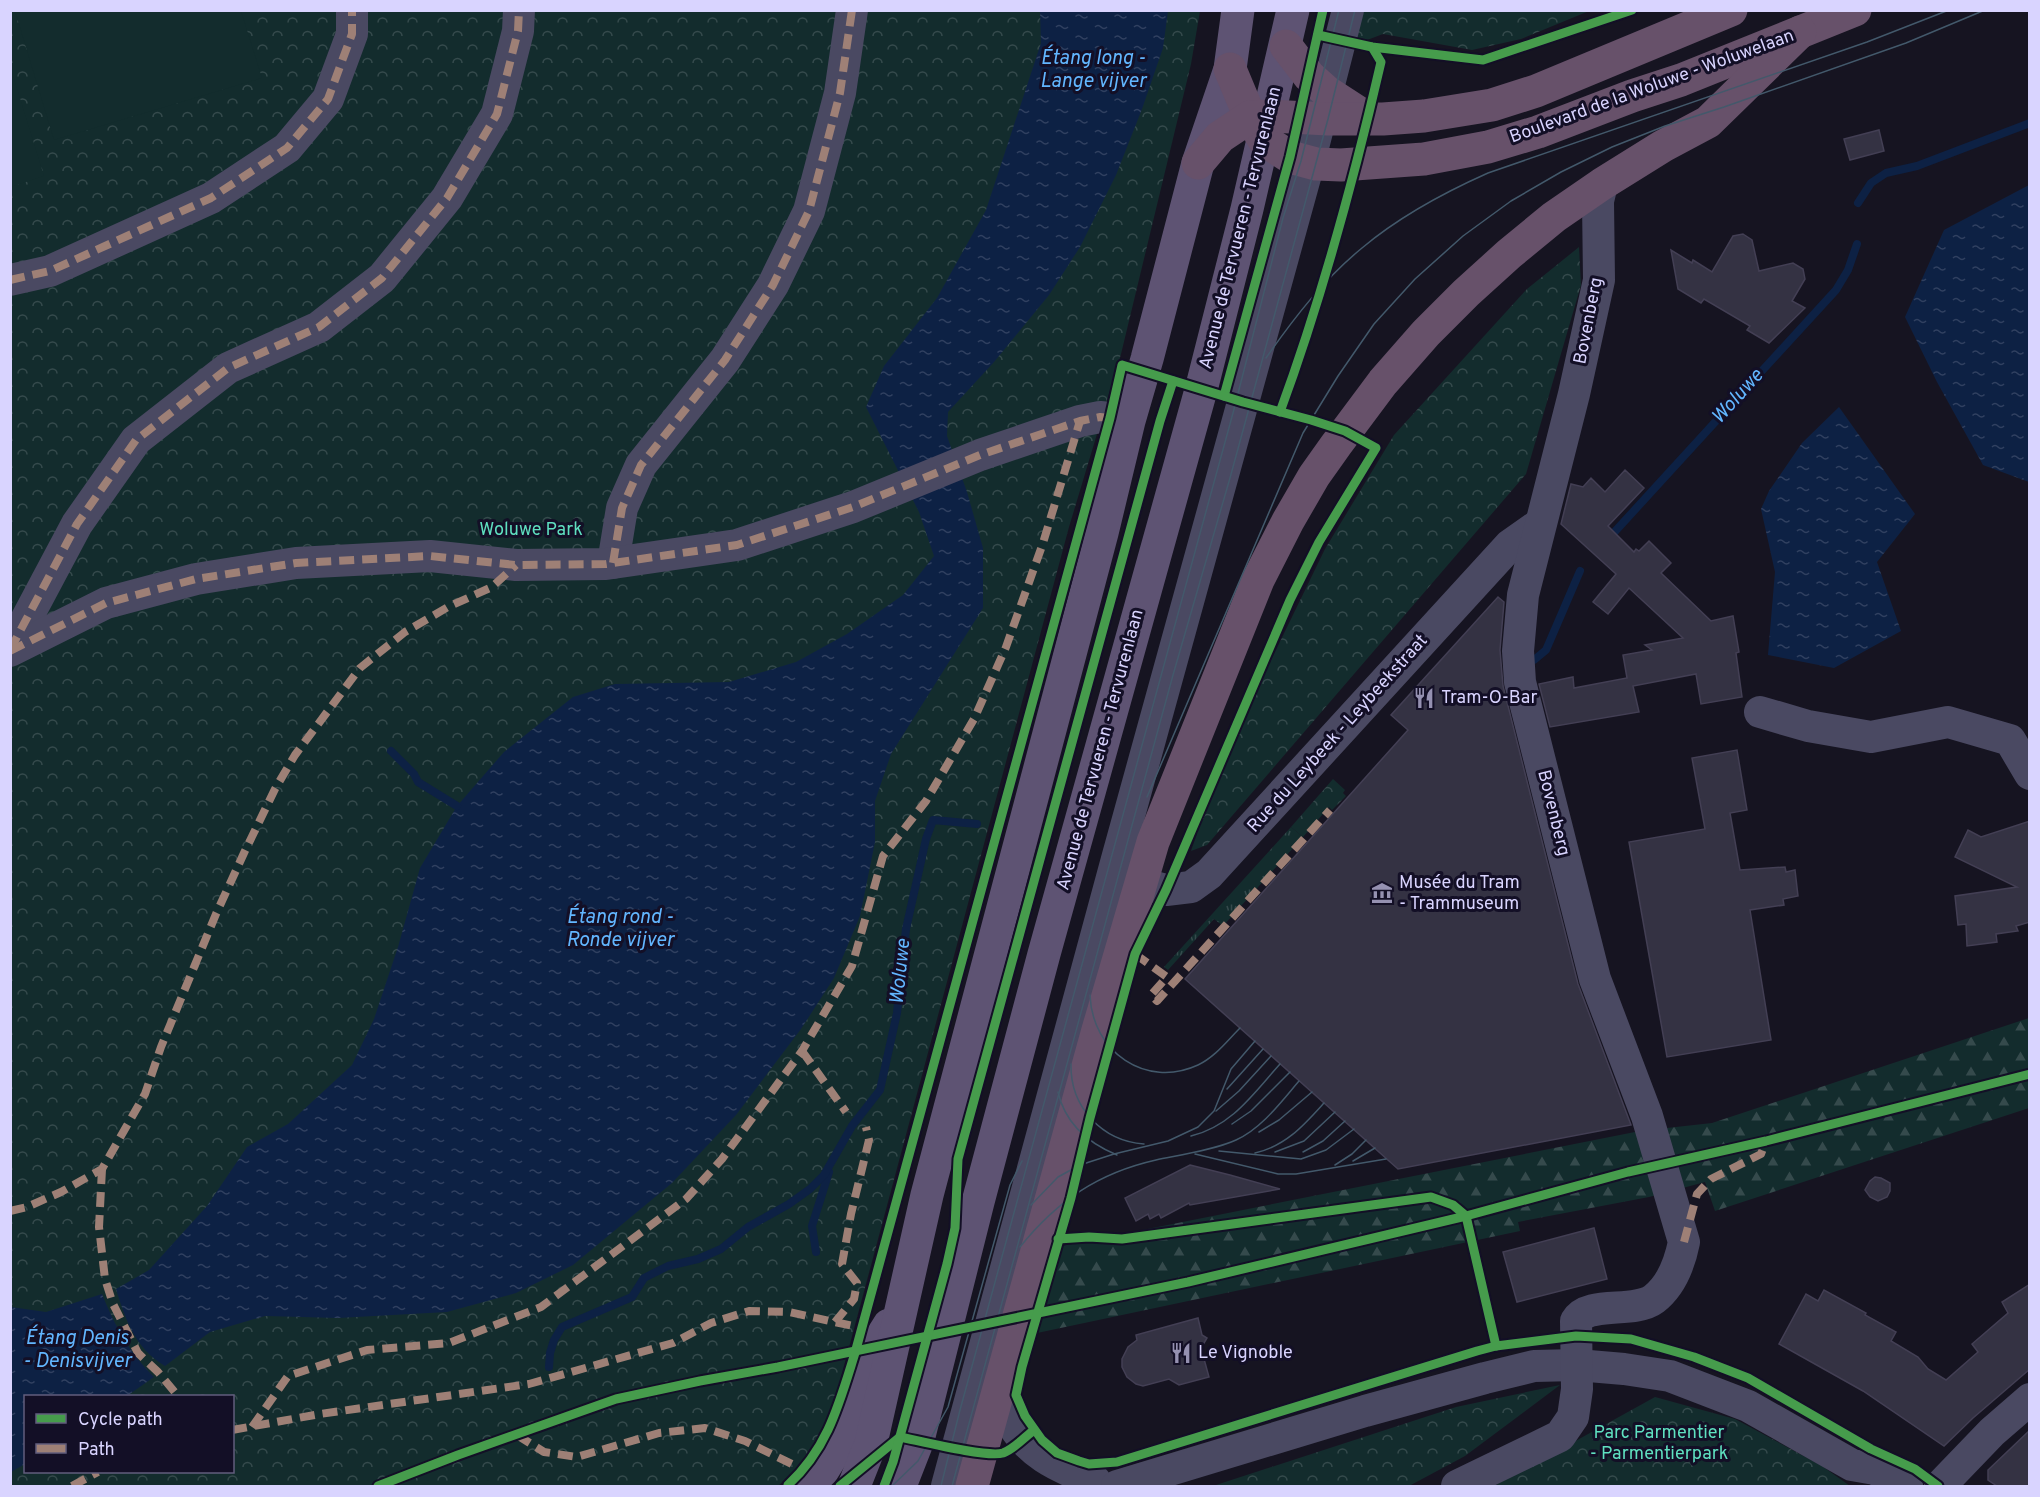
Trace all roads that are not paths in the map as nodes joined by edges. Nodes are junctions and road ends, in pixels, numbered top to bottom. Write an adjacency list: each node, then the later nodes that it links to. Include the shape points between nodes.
1 (352, 10): 17 (street, via 352,34 328,99 287,148 211,198 50,271)
2 (519, 10): 21 (street, via 518,32 497,114 447,198 382,278 319,327 228,368 136,440 77,524)
3 (852, 10): 20 (street, via 840,93 809,211 773,285 725,360 641,465 622,508)
4 (1238, 10): 11 (main road)
5 (1293, 10): 10 (main road, Avenue de Tervueren - Tervurenlaan)
6 (1348, 10): 12 (street)
7 (1731, 10): 12 (highway, Boulevard de la Woluwe - Woluwelaan, via 1492,105 1424,116 1366,118)
8 (1855, 10): 9 (highway, Boulevard de la Woluwe - Woluwelaan)
9 (1800, 32): 15 (highway, Boulevard de la Woluwe - Woluwelaan, via 1681,80 1488,147 1406,160); 16 (highway, via 1708,122)
10 (1286, 46): 12 (highway, via 1309,76); 13 (main road, Avenue de Tervueren - Tervurenlaan)
11 (1230, 69): 13 (highway); 14 (main road)
12 (1323, 105): 13 (highway, Boulevard de la Woluwe - Woluwelaan); 15 (street)
13 (1261, 124): 14 (highway, via 1221,137); 15 (highway, Boulevard de la Woluwe - Woluwelaan, via 1290,157); 35 (main road, Avenue de Tervueren - Tervurenlaan, via 1201,390 1044,954 918,1440)
14 (1198, 163): 27 (main road, via 927,1195)
15 (1309, 163): 24 (street)
16 (1602, 183): 19 (street, Bovenberg, via 1598,201 1599,280); 24 (highway, via 1509,254 1426,333 1314,476 1258,580 1153,842)
17 (10, 280)
18 (1110, 418): 20 (street, via 1080,421 960,463 853,507 737,545)
19 (1540, 524): 24 (street, Rue du Leybeek - Leybeekstraat, via 1510,544 1209,874 1191,887 1166,890); 28 (street, Bovenberg, via 1523,595 1518,651 1520,682 1595,979 1647,1116 1684,1242 1680,1263 1653,1300 1580,1314 1576,1321)
20 (613, 563): 21 (street, via 516,565 430,556 296,563 196,579 106,603)
21 (10, 650)
22 (1761, 712): 23 (street, via 1808,726 1871,737 1948,722 2010,740)
23 (2030, 774)
24 (1127, 881): 25 (street); 26 (highway, via 1098,1030)
25 (1025, 1197): 26 (street); 36 (street)
26 (1041, 1240): 29 (highway)
27 (903, 1303): 33 (main road, via 863,1366 838,1446); 34 (main road, via 871,1443)
28 (1577, 1365): 31 (street, via 1670,1376 1748,1406); 32 (street, via 1534,1366 1485,1378); 39 (street, via 1573,1417 1560,1436)
29 (1002, 1382): 32 (street, via 1008,1414 1033,1449 1056,1466); 37 (highway)
30 (2030, 1399): 41 (street)
31 (1850, 1475): 40 (street, via 1875,1469)
32 (1117, 1482): 38 (street)
33 (807, 1486)
34 (854, 1486)
35 (900, 1486)
36 (947, 1486)
37 (972, 1486)
38 (1048, 1486)
39 (1457, 1486)
40 (1907, 1486)
41 (1940, 1486)

